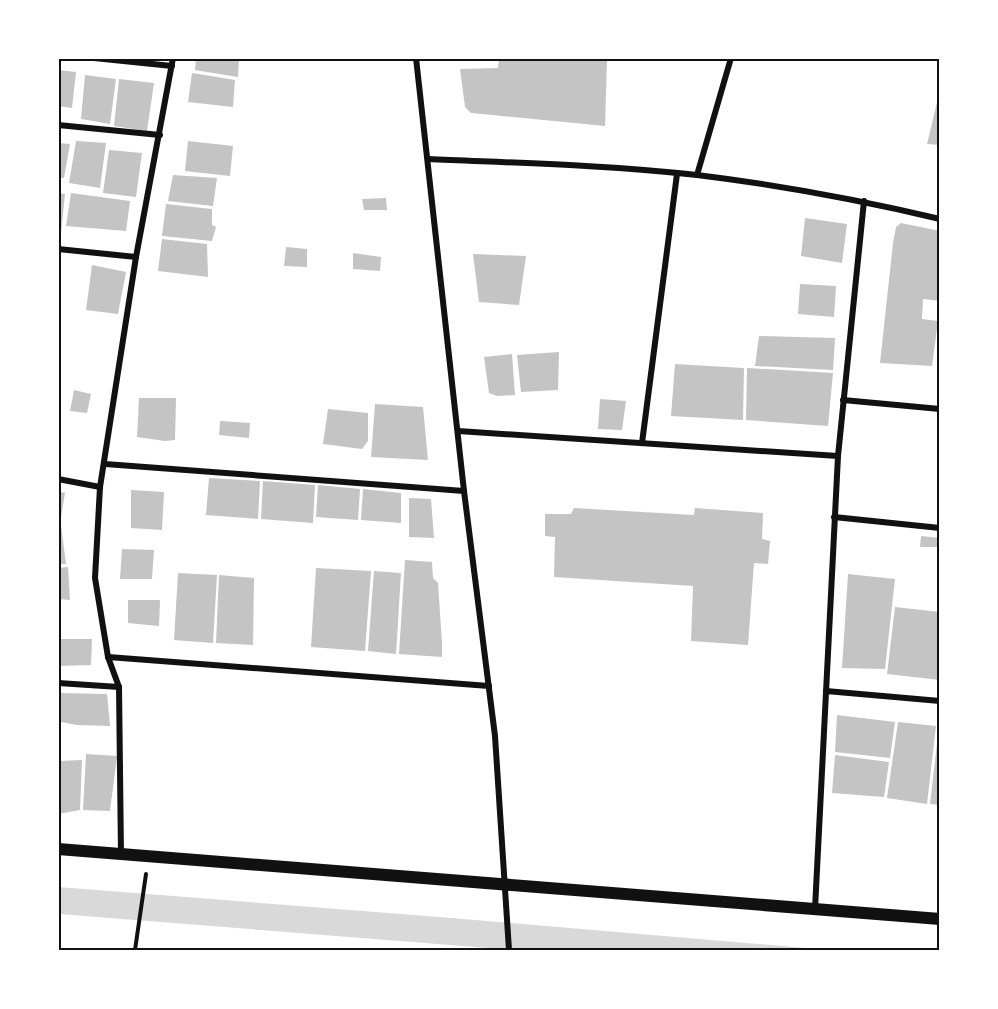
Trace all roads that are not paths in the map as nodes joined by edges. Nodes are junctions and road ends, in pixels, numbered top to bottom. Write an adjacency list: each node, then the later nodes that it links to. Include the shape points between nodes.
1 (94, 58): 4 (street)
2 (416, 58): 7 (street)
3 (731, 58): 9 (street)
4 (173, 62): 6 (street)
5 (58, 125): 6 (street)
6 (160, 135): 13 (street)
7 (428, 159): 8 (street); 16 (street)
8 (677, 174): 9 (street); 17 (street)
9 (697, 175): 10 (street)
10 (864, 201): 11 (street); 14 (street)
11 (939, 219)
12 (58, 249): 13 (street)
13 (136, 257): 19 (street)
14 (843, 400): 15 (street); 18 (street)
15 (939, 409)
16 (458, 431): 17 (street); 22 (street)
17 (642, 443): 18 (street)
18 (837, 456): 23 (street)
19 (105, 464): 21 (street); 22 (street)
20 (58, 480): 21 (street)
21 (100, 487): 25 (street, via 95,578)
22 (464, 491): 27 (street)
23 (834, 517): 24 (street); 29 (street)
24 (939, 528)
25 (108, 657): 27 (street); 28 (street)
26 (58, 683): 28 (street)
27 (489, 686): 33 (street)
28 (119, 687): 32 (street)
29 (826, 691): 30 (street); 34 (street)
30 (939, 701)
31 (58, 849): 32 (main road)
32 (121, 854): 33 (main road)
33 (503, 884): 34 (main road); 36 (street)
34 (815, 909): 35 (main road)
35 (939, 919)
36 (509, 951)

